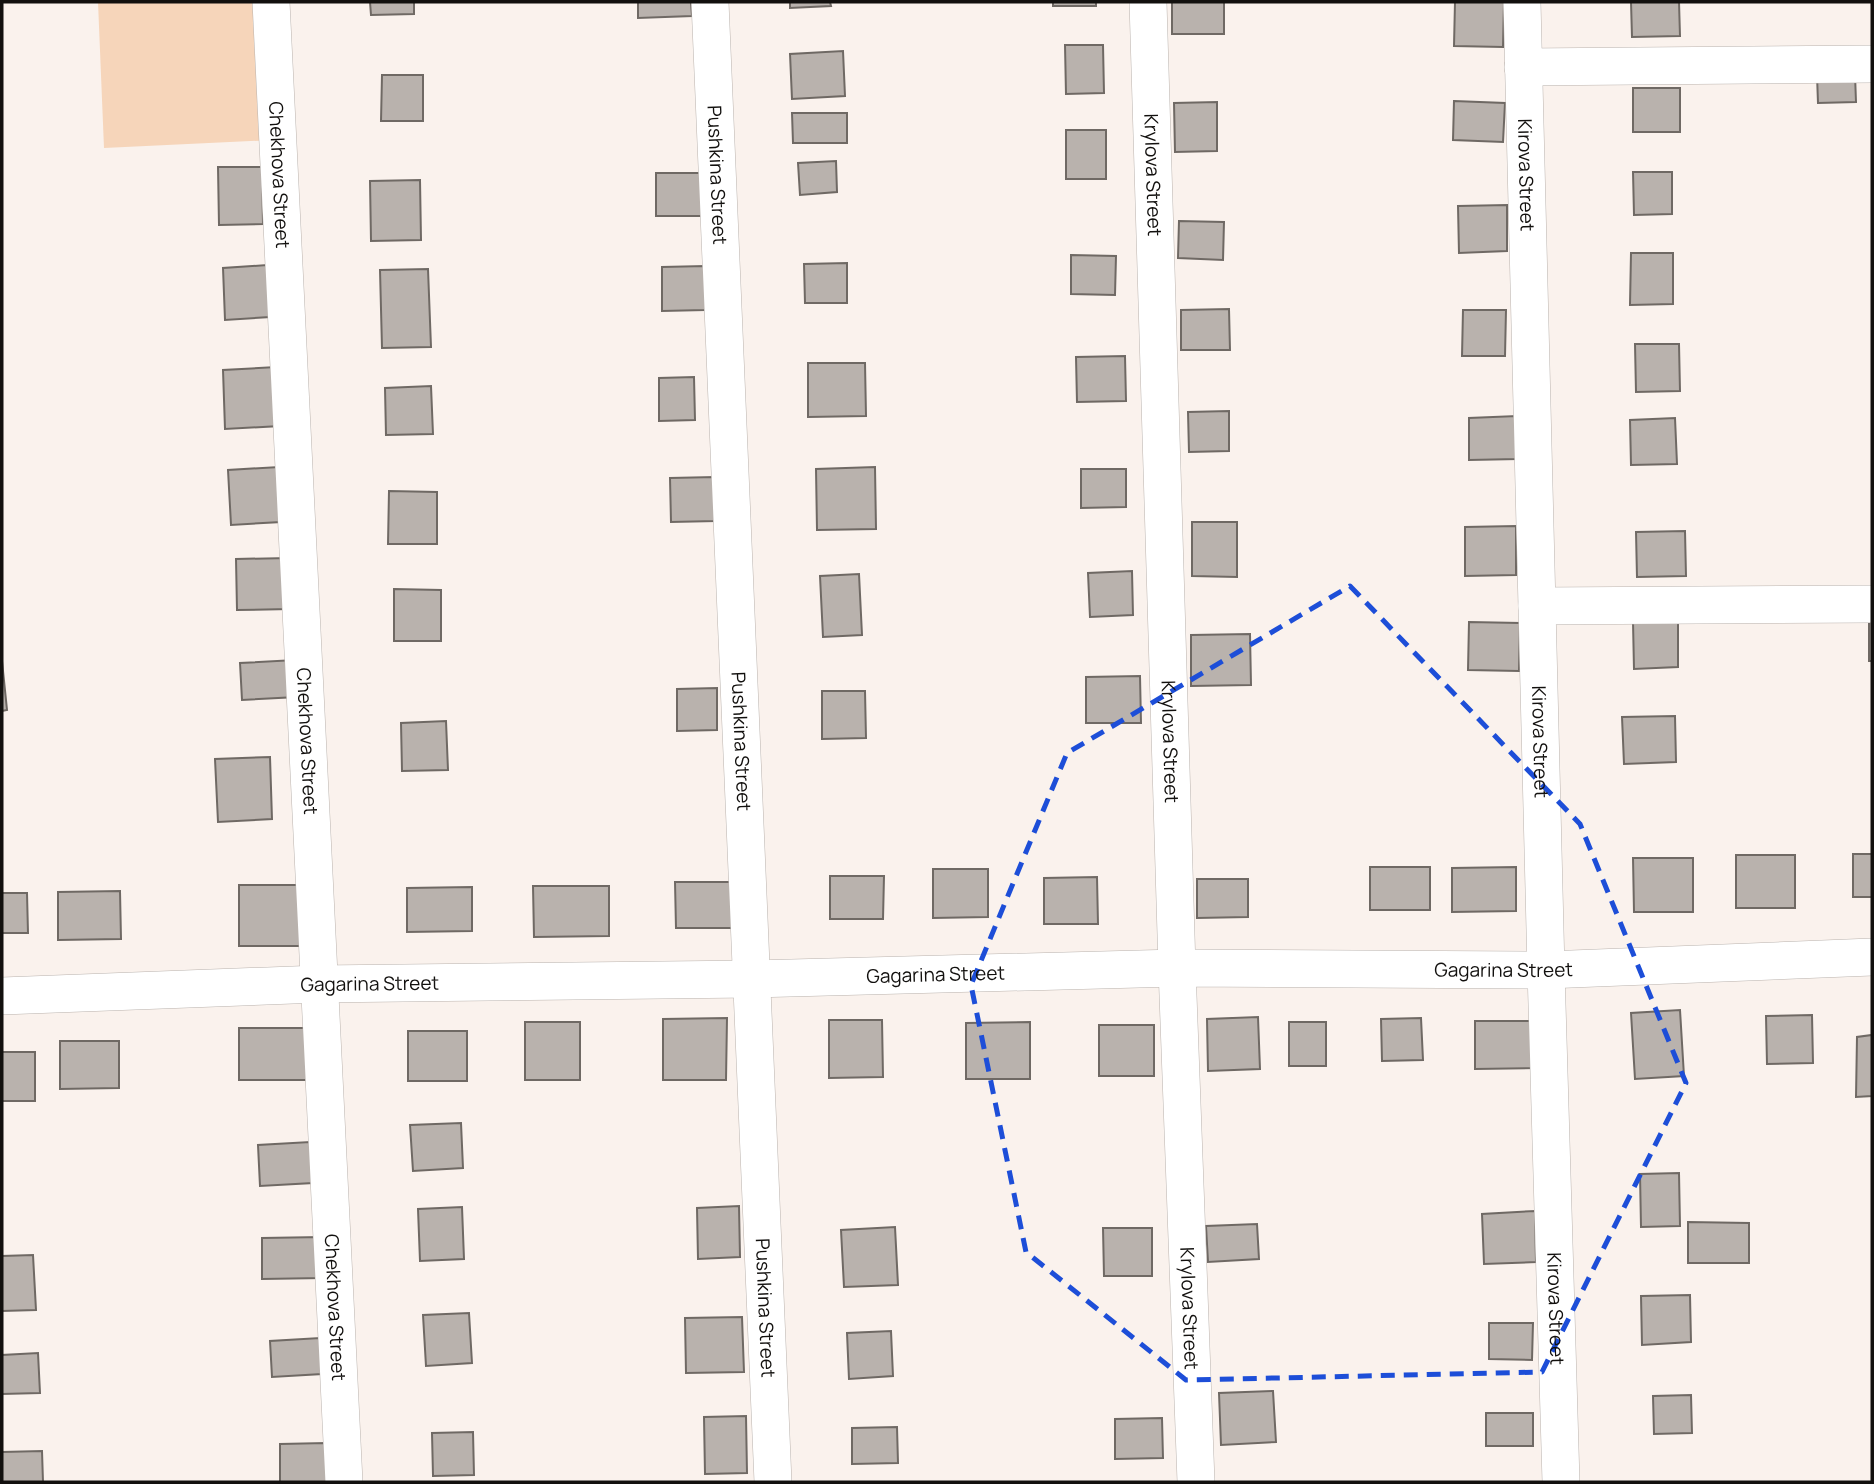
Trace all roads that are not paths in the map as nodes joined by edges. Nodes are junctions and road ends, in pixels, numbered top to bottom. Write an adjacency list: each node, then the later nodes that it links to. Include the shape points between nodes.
1 (271, 2): 13 (street, Chekhova Street)
2 (710, 2): 12 (street, Pushkina Street)
3 (1148, 2): 10 (street, Krylova Street)
4 (1522, 2): 6 (street, Kirova Street)
5 (1872, 64): 6 (street)
6 (1523, 67): 8 (street, Kirova Street)
7 (1872, 604): 8 (street)
8 (1537, 606): 11 (street, Kirova Street)
9 (1872, 957): 11 (street, Gagarina Street)
10 (1177, 968): 11 (street, Gagarina Street); 12 (street, Gagarina Street); 17 (street, Krylova Street)
11 (1546, 970): 18 (street, Kirova Street)
12 (751, 979): 13 (street, Gagarina Street); 16 (street, Pushkina Street)
13 (319, 984): 14 (street, Gagarina Street); 15 (street, Chekhova Street)
14 (2, 996)
15 (344, 1482)
16 (773, 1482)
17 (1196, 1482)
18 (1561, 1482)

